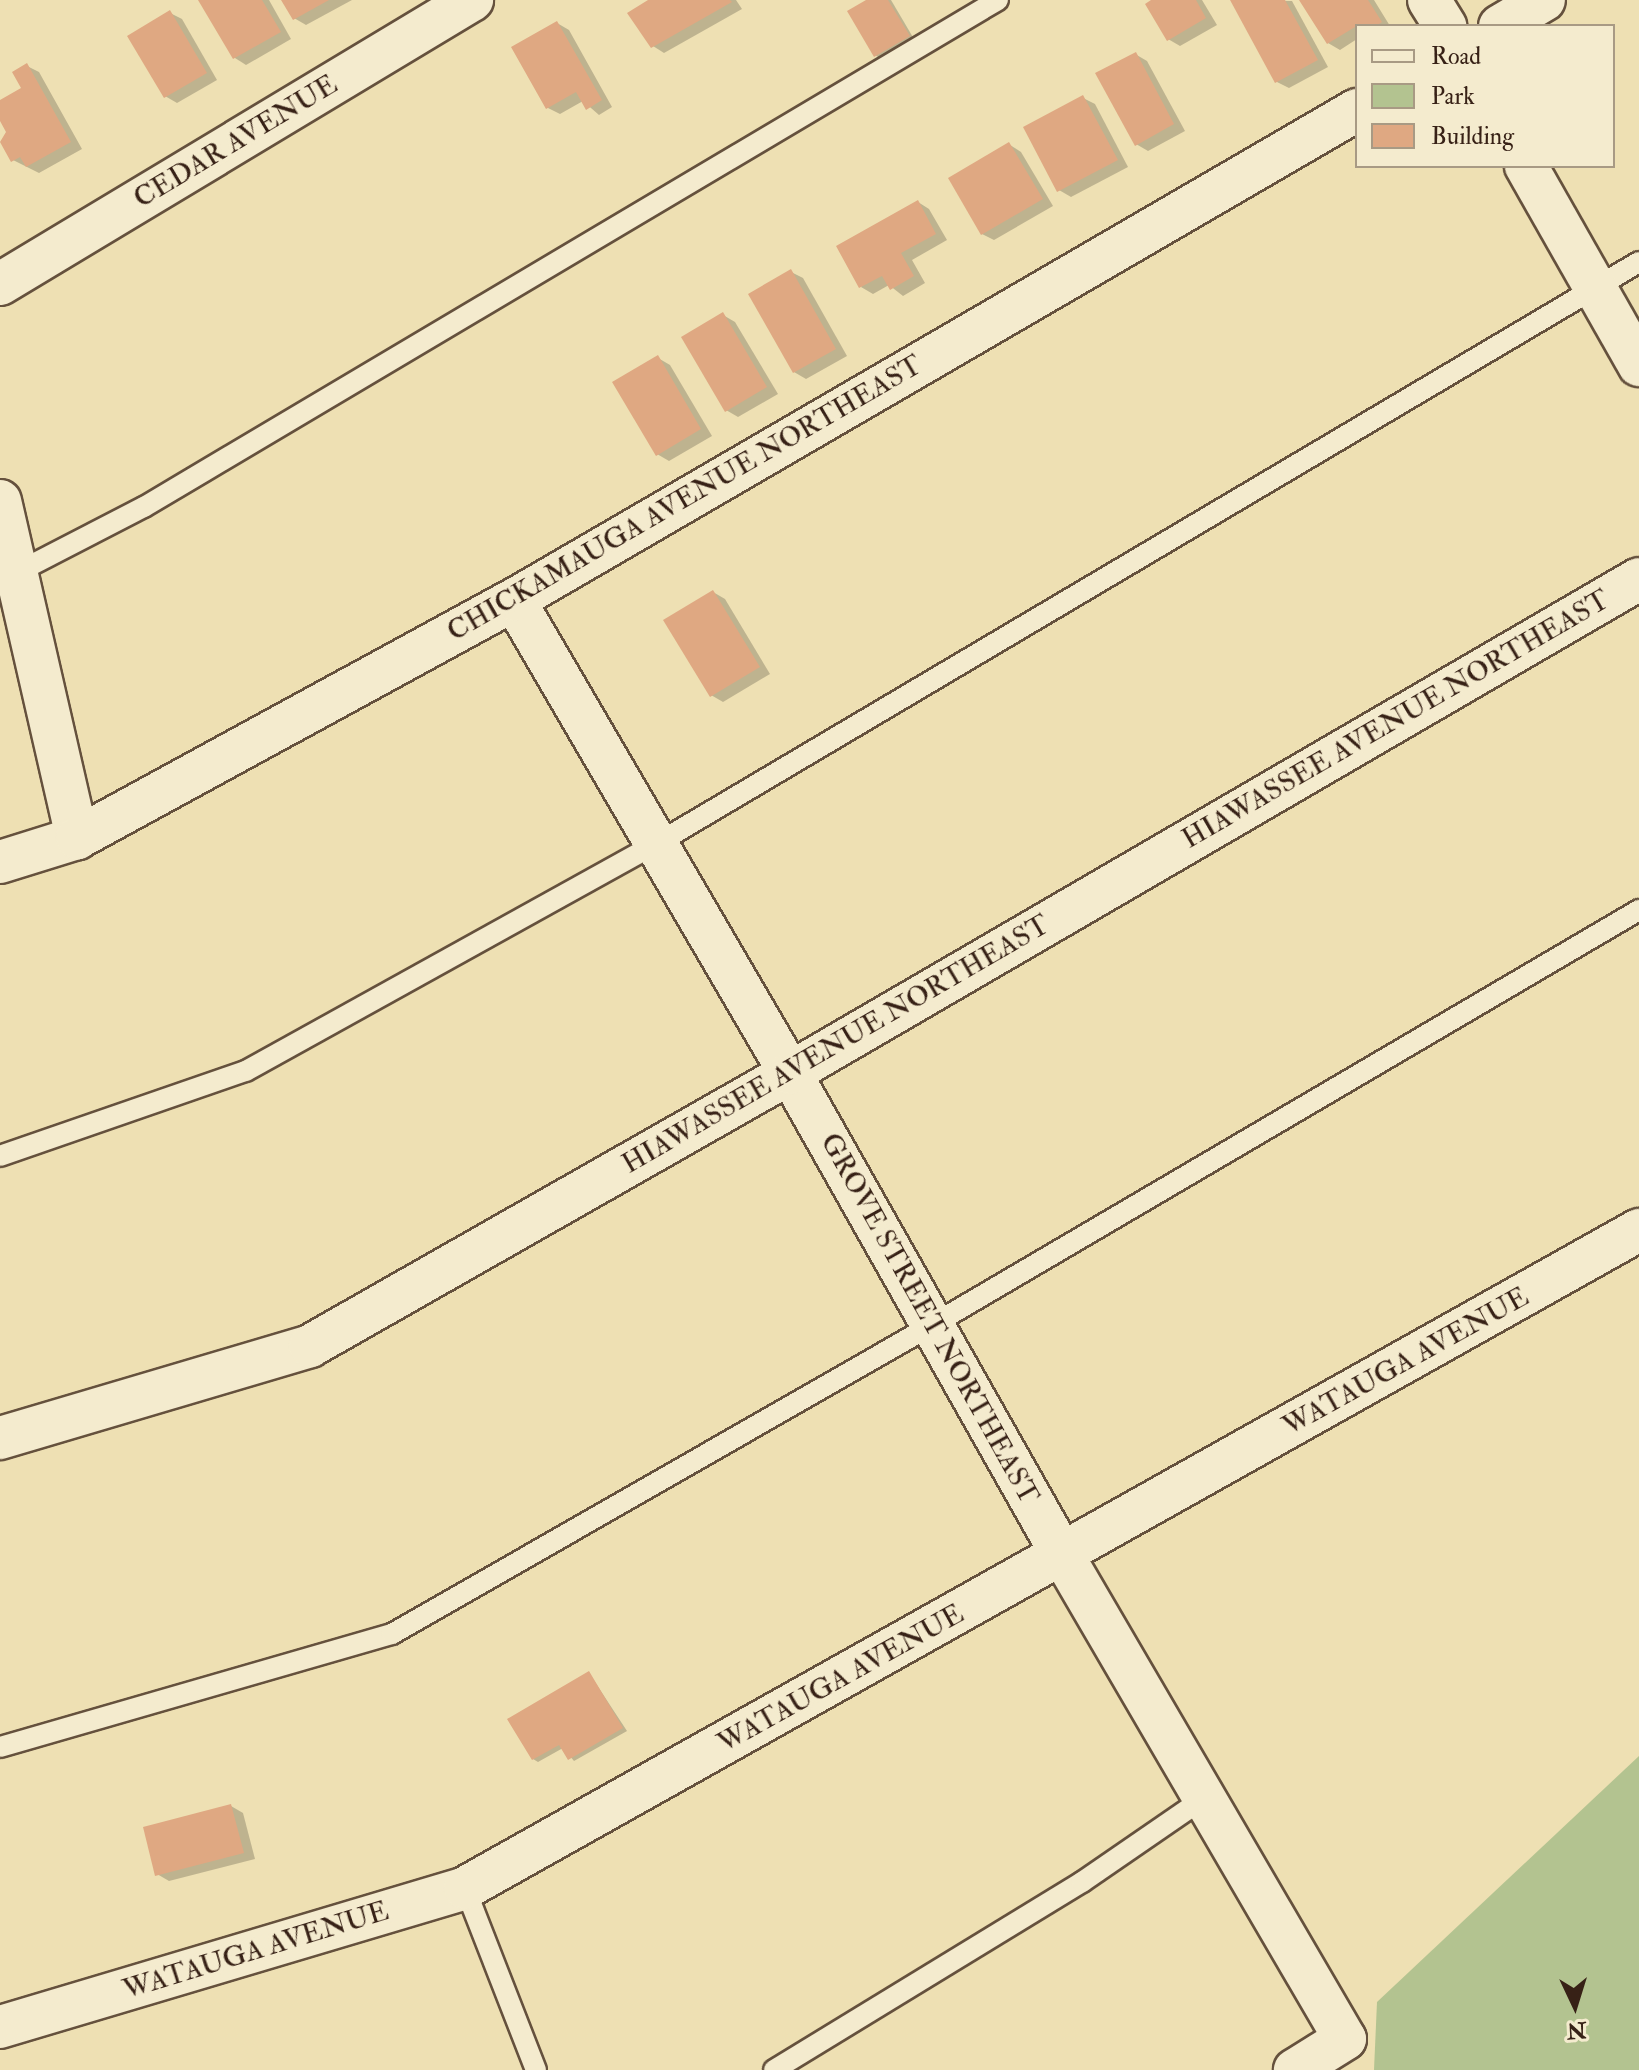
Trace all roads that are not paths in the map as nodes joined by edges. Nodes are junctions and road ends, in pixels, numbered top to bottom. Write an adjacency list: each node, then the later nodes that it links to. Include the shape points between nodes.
1 (472, 0): 10 (street, CEDAR AVENUE)
2 (998, 0): 14 (lane, via 144,507)
3 (1429, 0): 5 (street)
4 (1544, 0): 6 (street)
5 (1444, 24)
6 (1503, 24)
7 (1355, 111): 16 (street, CHICKAMAUGA AVENUE NORTHEAST)
8 (1527, 168): 11 (street)
9 (1639, 262): 11 (lane)
10 (0, 284)
11 (1595, 288): 12 (street); 18 (lane)
12 (1639, 365)
13 (0, 501): 14 (street)
14 (8, 576): 17 (street)
15 (1639, 579): 21 (street, HIAWASSEE AVENUE NORTHEAST)
16 (514, 600): 17 (street, CHICKAMAUGA AVENUE NORTHEAST); 18 (street, GROVE STREET NORTHEAST)
17 (77, 838): 19 (street, CHICKAMAUGA AVENUE NORTHEAST)
18 (656, 844): 21 (street, GROVE STREET NORTHEAST); 22 (lane, via 246,1071)
19 (0, 862)
20 (1639, 910): 24 (lane)
21 (790, 1073): 24 (street, GROVE STREET NORTHEAST); 25 (street, HIAWASSEE AVENUE NORTHEAST, via 310,1346)
22 (0, 1156)
23 (1639, 1230): 26 (street, WATAUGA AVENUE)
24 (932, 1325): 26 (street, GROVE STREET NORTHEAST); 27 (lane, via 392,1634)
25 (0, 1438)
26 (1063, 1556): 28 (street, GROVE STREET NORTHEAST); 29 (street, WATAUGA AVENUE)
27 (0, 1747)
28 (1204, 1798): 32 (lane, via 1082,1882); 33 (street, GROVE STREET NORTHEAST, via 1345,2039)
29 (465, 1888): 30 (street, WATAUGA AVENUE); 31 (lane)
30 (0, 2027)
31 (536, 2070)
32 (774, 2070)
33 (1295, 2070)

